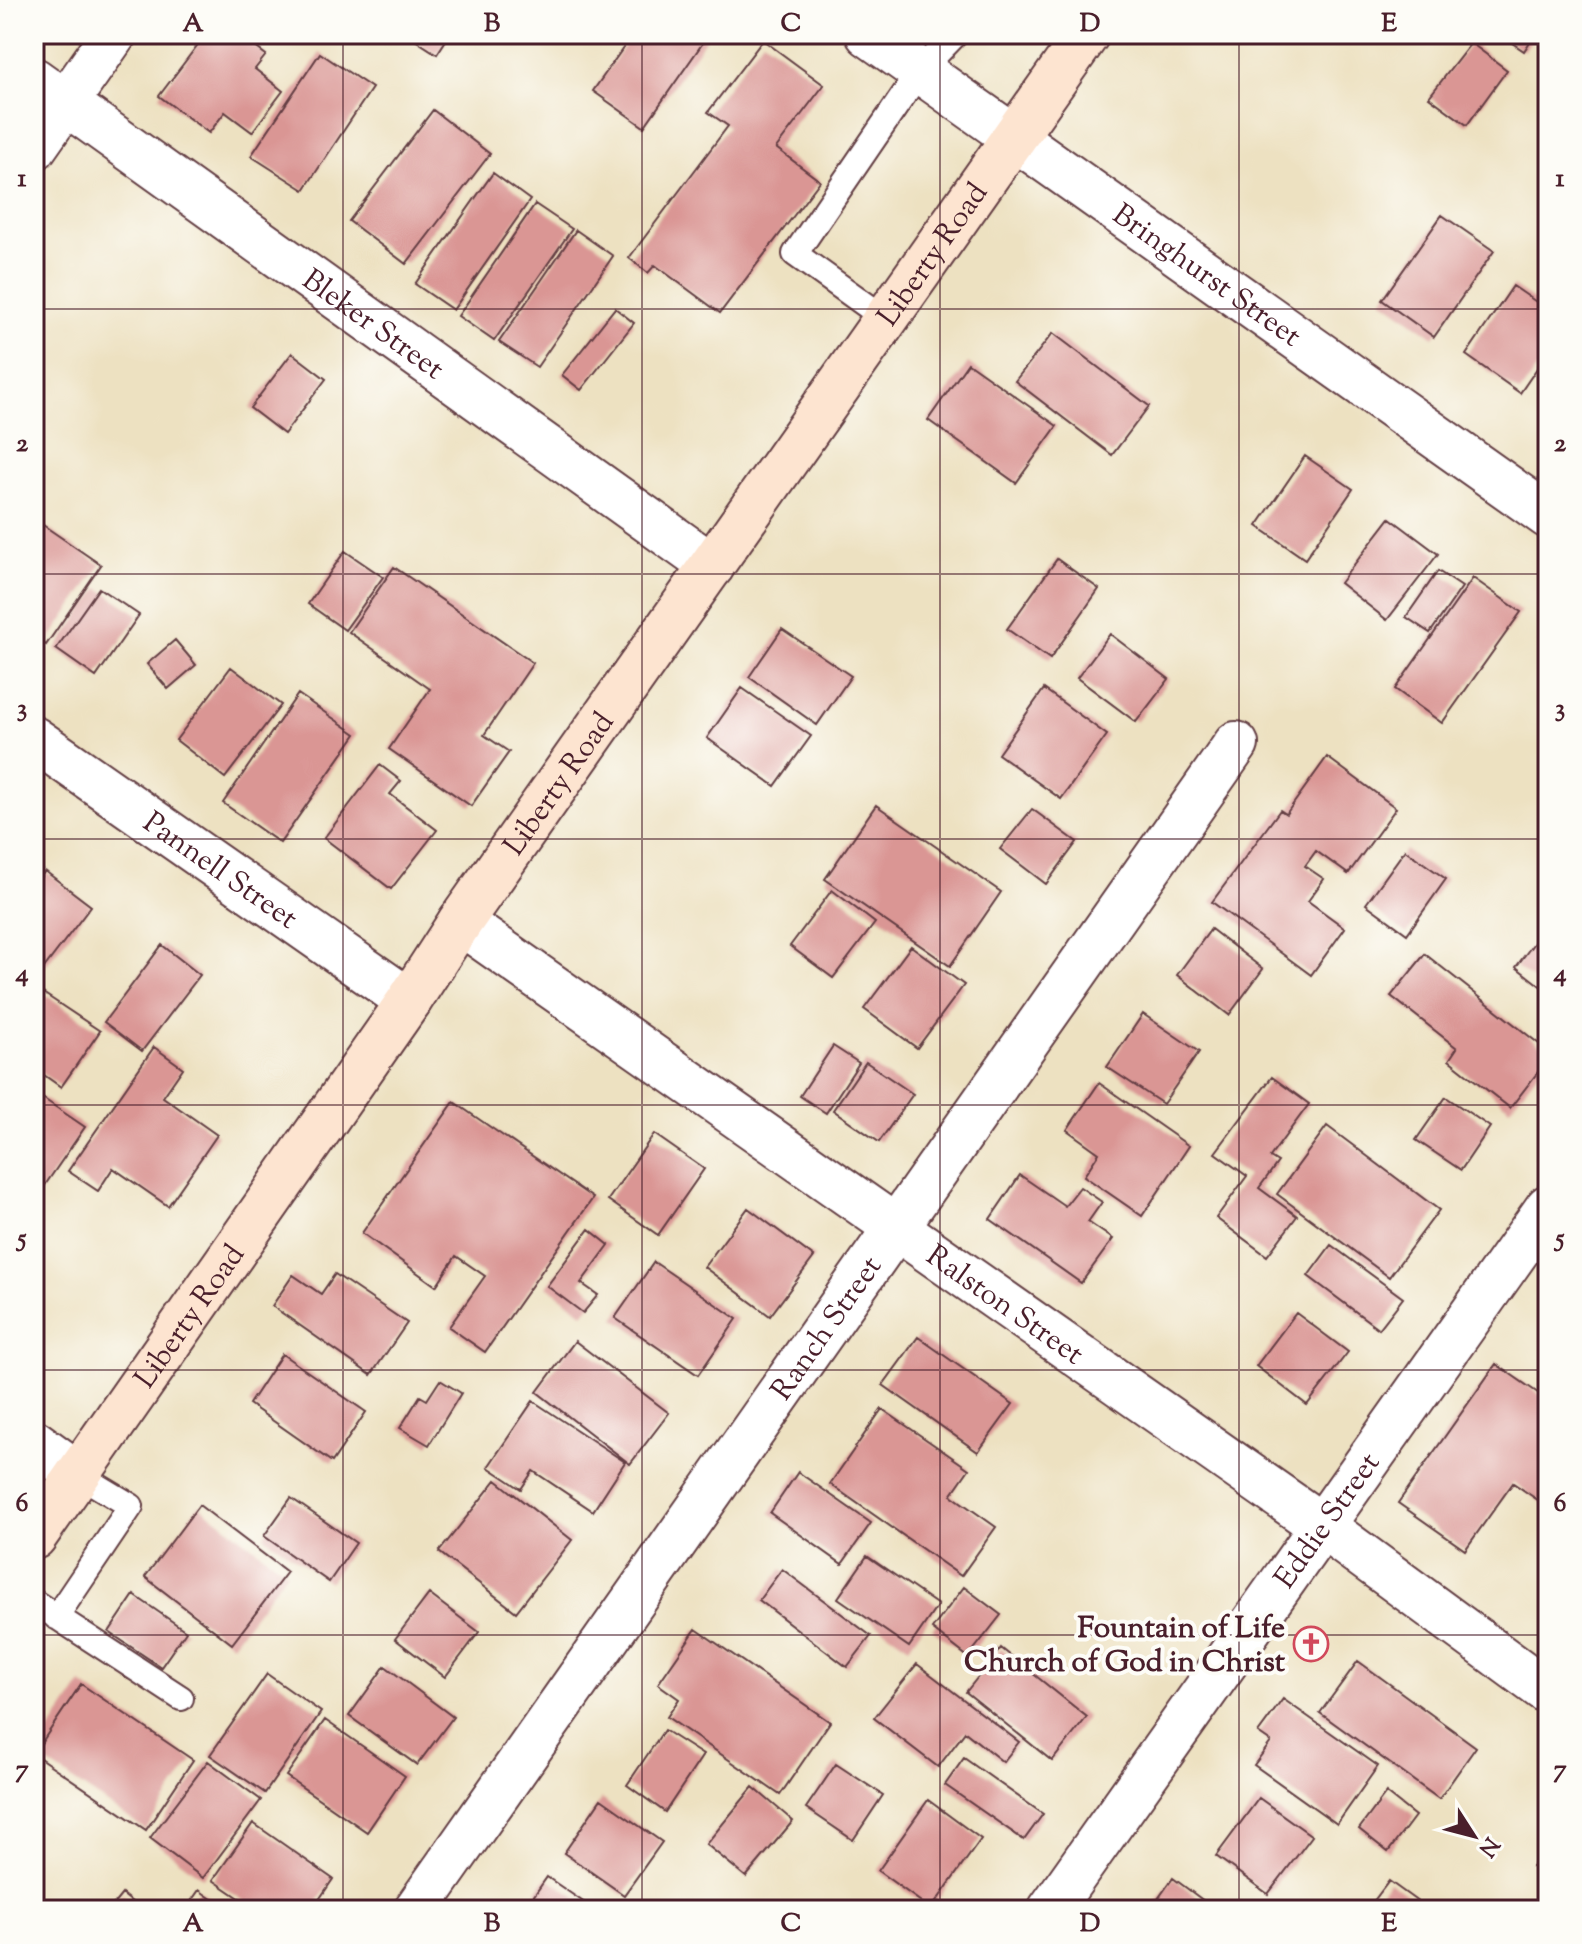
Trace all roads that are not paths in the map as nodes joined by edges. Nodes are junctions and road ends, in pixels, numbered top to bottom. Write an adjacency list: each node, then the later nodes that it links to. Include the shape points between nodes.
1 (114, 34): 6 (street)
2 (868, 34): 5 (street, Bringhurst Street)
3 (956, 34): 5 (lane)
4 (1087, 34): 7 (main road, Liberty Road)
5 (920, 71): 7 (street, Bringhurst Street); 9 (lane, via 795,254)
6 (50, 91): 8 (street); 11 (street, Bleker Street)
7 (1015, 139): 9 (main road, Liberty Road); 10 (street, Bringhurst Street)
8 (34, 148)
9 (887, 320): 11 (main road, Liberty Road)
10 (1548, 516)
11 (712, 566): 14 (main road, Liberty Road)
12 (34, 739): 15 (street, Pannell Street)
13 (1236, 744): 17 (street, Ranch Street)
14 (460, 922): 15 (main road, Liberty Road); 17 (street, Ralston Street)
15 (409, 1001): 19 (main road, Liberty Road)
16 (1548, 1207): 20 (street, Eddie Street)
17 (896, 1227): 20 (street, Ralston Street); 26 (street, Ranch Street)
18 (34, 1442): 19 (street)
19 (78, 1474): 21 (main road, Liberty Road); 23 (lane, via 131,1506)
20 (1322, 1526): 24 (street, Ralston Street); 27 (street, Eddie Street)
21 (34, 1537)
22 (34, 1602): 23 (lane)
23 (56, 1617): 25 (lane)
24 (1548, 1692)
25 (181, 1698)
26 (416, 1910)
27 (1050, 1910)

